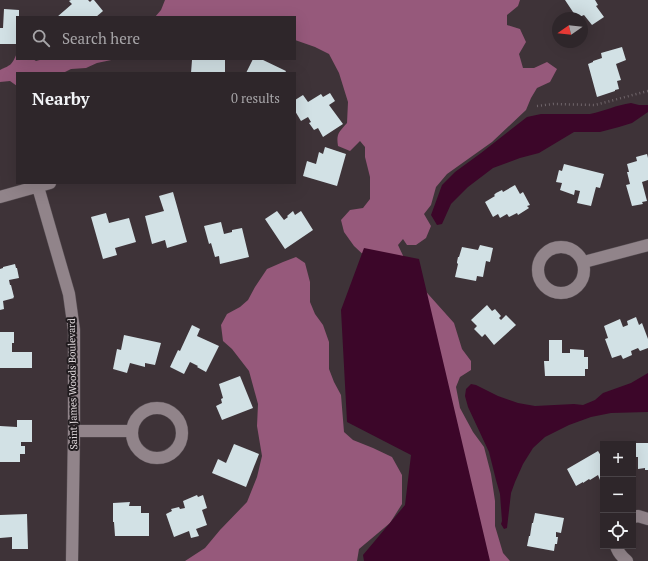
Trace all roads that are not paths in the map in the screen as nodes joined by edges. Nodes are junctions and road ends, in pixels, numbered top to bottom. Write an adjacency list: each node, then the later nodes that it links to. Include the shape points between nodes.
1 (47, 184): 2 (street)
2 (38, 187): 3 (street); 6 (street, Saint James Woods Boulevard, via 69,294 74,330)
3 (0, 197)
4 (648, 245): 5 (street)
5 (584, 262)
6 (74, 431): 7 (street); 11 (street, Saint James Woods Boulevard)
7 (132, 431): 7 (street, via 136,447 141,453 156,459 172,454 182,439 180,422 168,410 160,408 144,411 138,416)
8 (636, 516): 9 (street)
9 (648, 519)
10 (617, 549): 12 (street)
11 (72, 561)
12 (627, 561)

